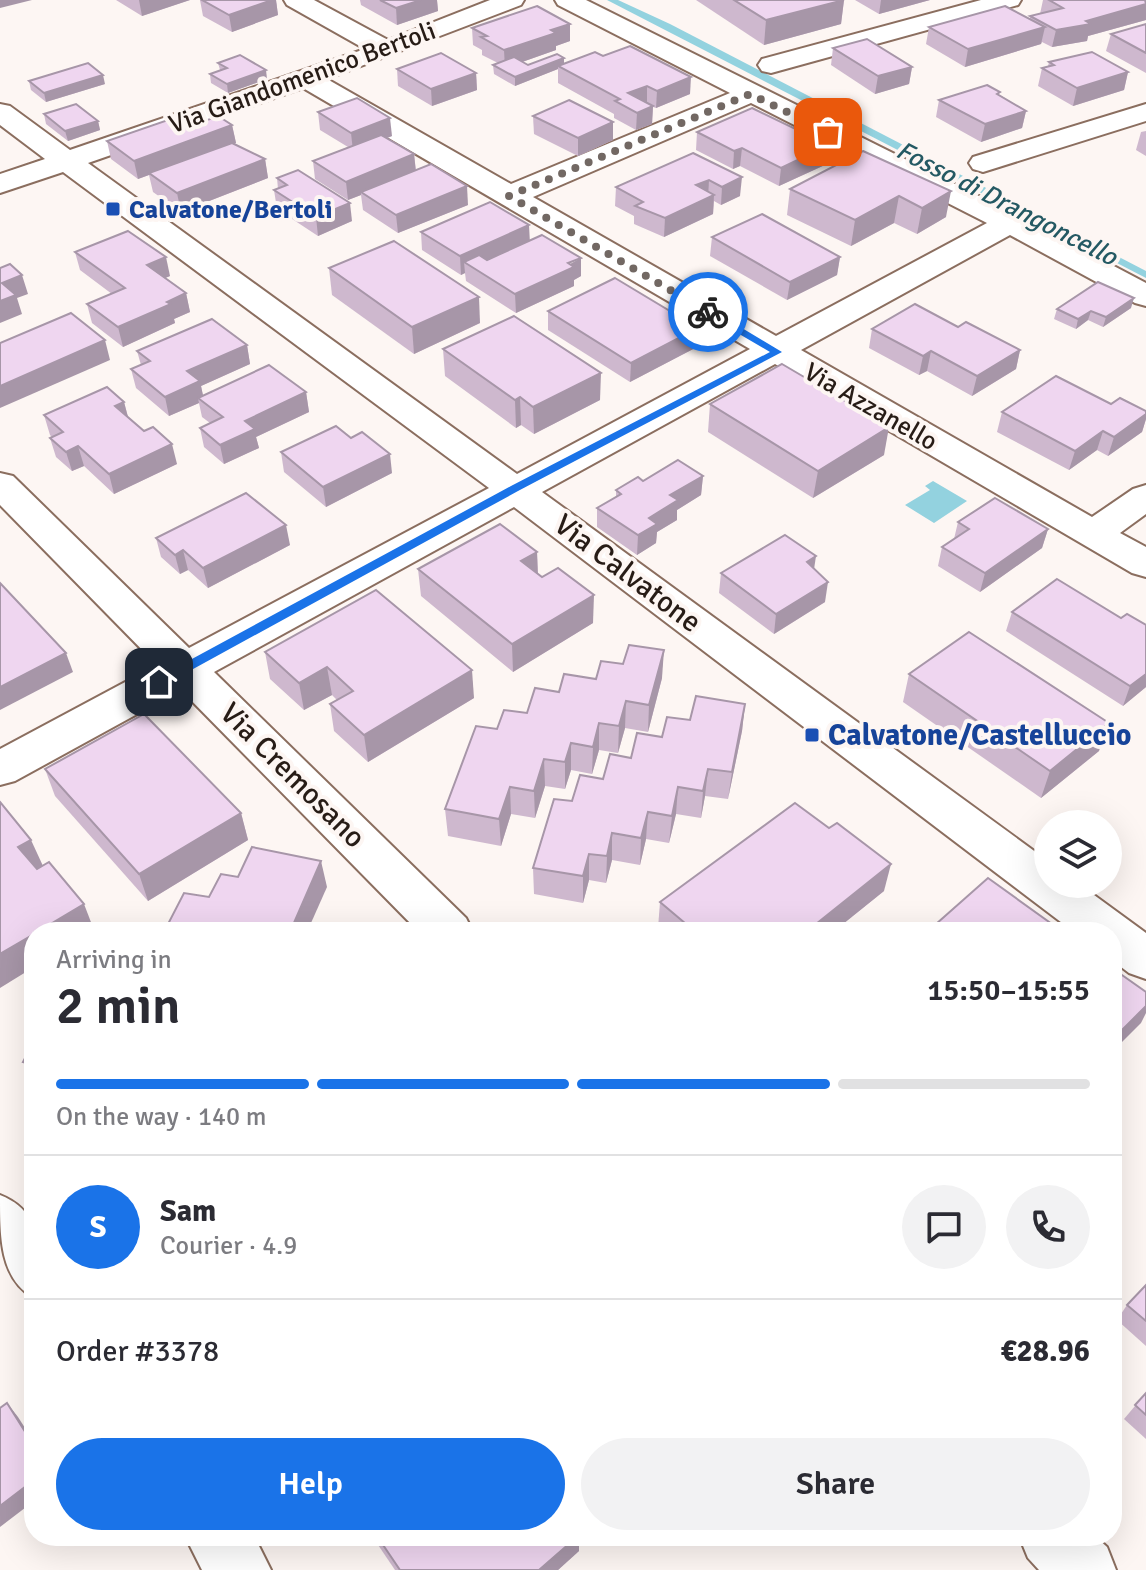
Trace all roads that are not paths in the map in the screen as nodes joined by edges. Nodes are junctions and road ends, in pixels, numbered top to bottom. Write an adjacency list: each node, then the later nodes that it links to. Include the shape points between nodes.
1 (296, 0): 5 (street)
2 (512, 0): 5 (street, Via Giandomenico Bertoli)
3 (567, 0): 8 (street)
4 (1009, 0): 6 (street)
5 (386, 50): 7 (street, Via Giandomenico Bertoli)
6 (771, 65)
7 (306, 78): 11 (street, Via Giandomenico Bertoli); 14 (street, Via Azzanello)
8 (750, 94): 14 (street); 15 (street)
9 (0, 112): 11 (street, Via Calvatone)
10 (1146, 112): 12 (street)
11 (67, 160): 13 (street, Via Giandomenico Bertoli); 19 (street, Via Calvatone)
12 (983, 163)
13 (0, 184)
14 (509, 196): 17 (street, Via Azzanello)
15 (1010, 223): 16 (street); 17 (street)
16 (1146, 296)
17 (777, 352): 19 (street); 21 (street, Via Azzanello)
18 (0, 484): 23 (street, Via Cremosano)
19 (514, 489): 23 (street); 26 (street, Via Calvatone)
20 (1146, 497): 21 (street)
21 (1094, 533): 22 (street, Via Azzanello)
22 (1146, 564)
23 (186, 668): 24 (street); 25 (street, Via Cremosano)
24 (0, 769)
25 (439, 922)
26 (1096, 922)
27 (1122, 941): 28 (street, Via Calvatone)
28 (1146, 959)
29 (0, 1221): 30 (street)
30 (24, 1256)
31 (223, 1546): 33 (street)
32 (1060, 1546): 34 (street)
33 (239, 1570)
34 (1084, 1570)

